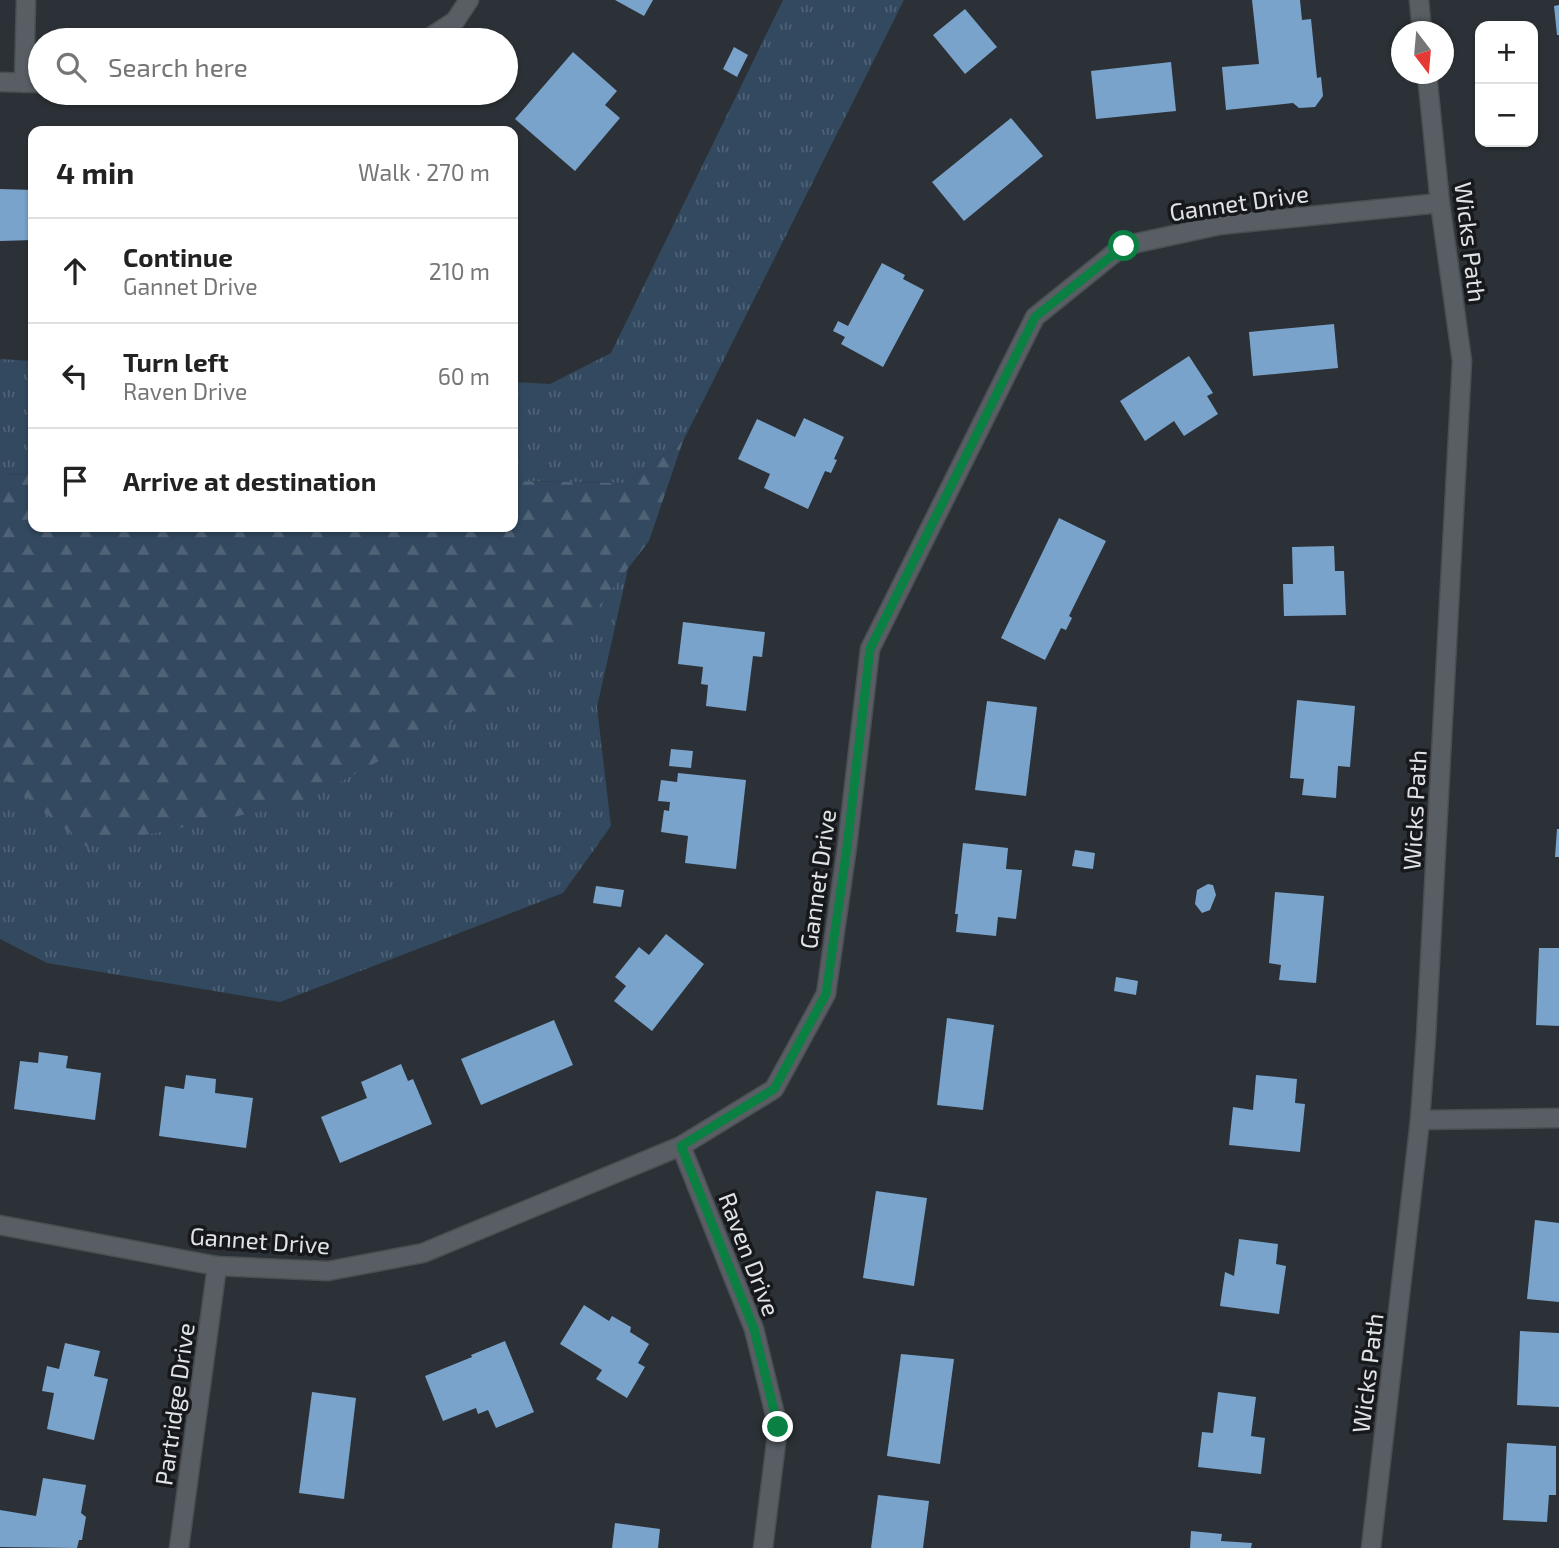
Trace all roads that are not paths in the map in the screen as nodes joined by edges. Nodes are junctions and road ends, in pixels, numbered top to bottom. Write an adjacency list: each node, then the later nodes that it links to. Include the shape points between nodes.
1 (26, 0): 5 (street)
2 (470, 0): 6 (street)
3 (1419, 0): 4 (street)
4 (1421, 21)
5 (28, 28)
6 (444, 28)
7 (0, 82): 8 (street)
8 (28, 83)
9 (1428, 84): 10 (street, Wicks Path)
10 (1440, 204): 12 (street, Wicks Path, via 1462,361); 13 (street, Gannet Drive, via 1220,225 1124,246 1035,317 870,649 826,994 774,1089)
11 (1559, 1118): 12 (street)
12 (1420, 1120): 18 (street, Wicks Path)
13 (681, 1146): 15 (street, Gannet Drive, via 423,1253 328,1272); 17 (street, Raven Drive, via 754,1329 778,1427)
14 (0, 1225): 15 (street, Gannet Drive)
15 (217, 1266): 16 (street, Partridge Drive)
16 (179, 1548)
17 (763, 1548)
18 (1371, 1548)

